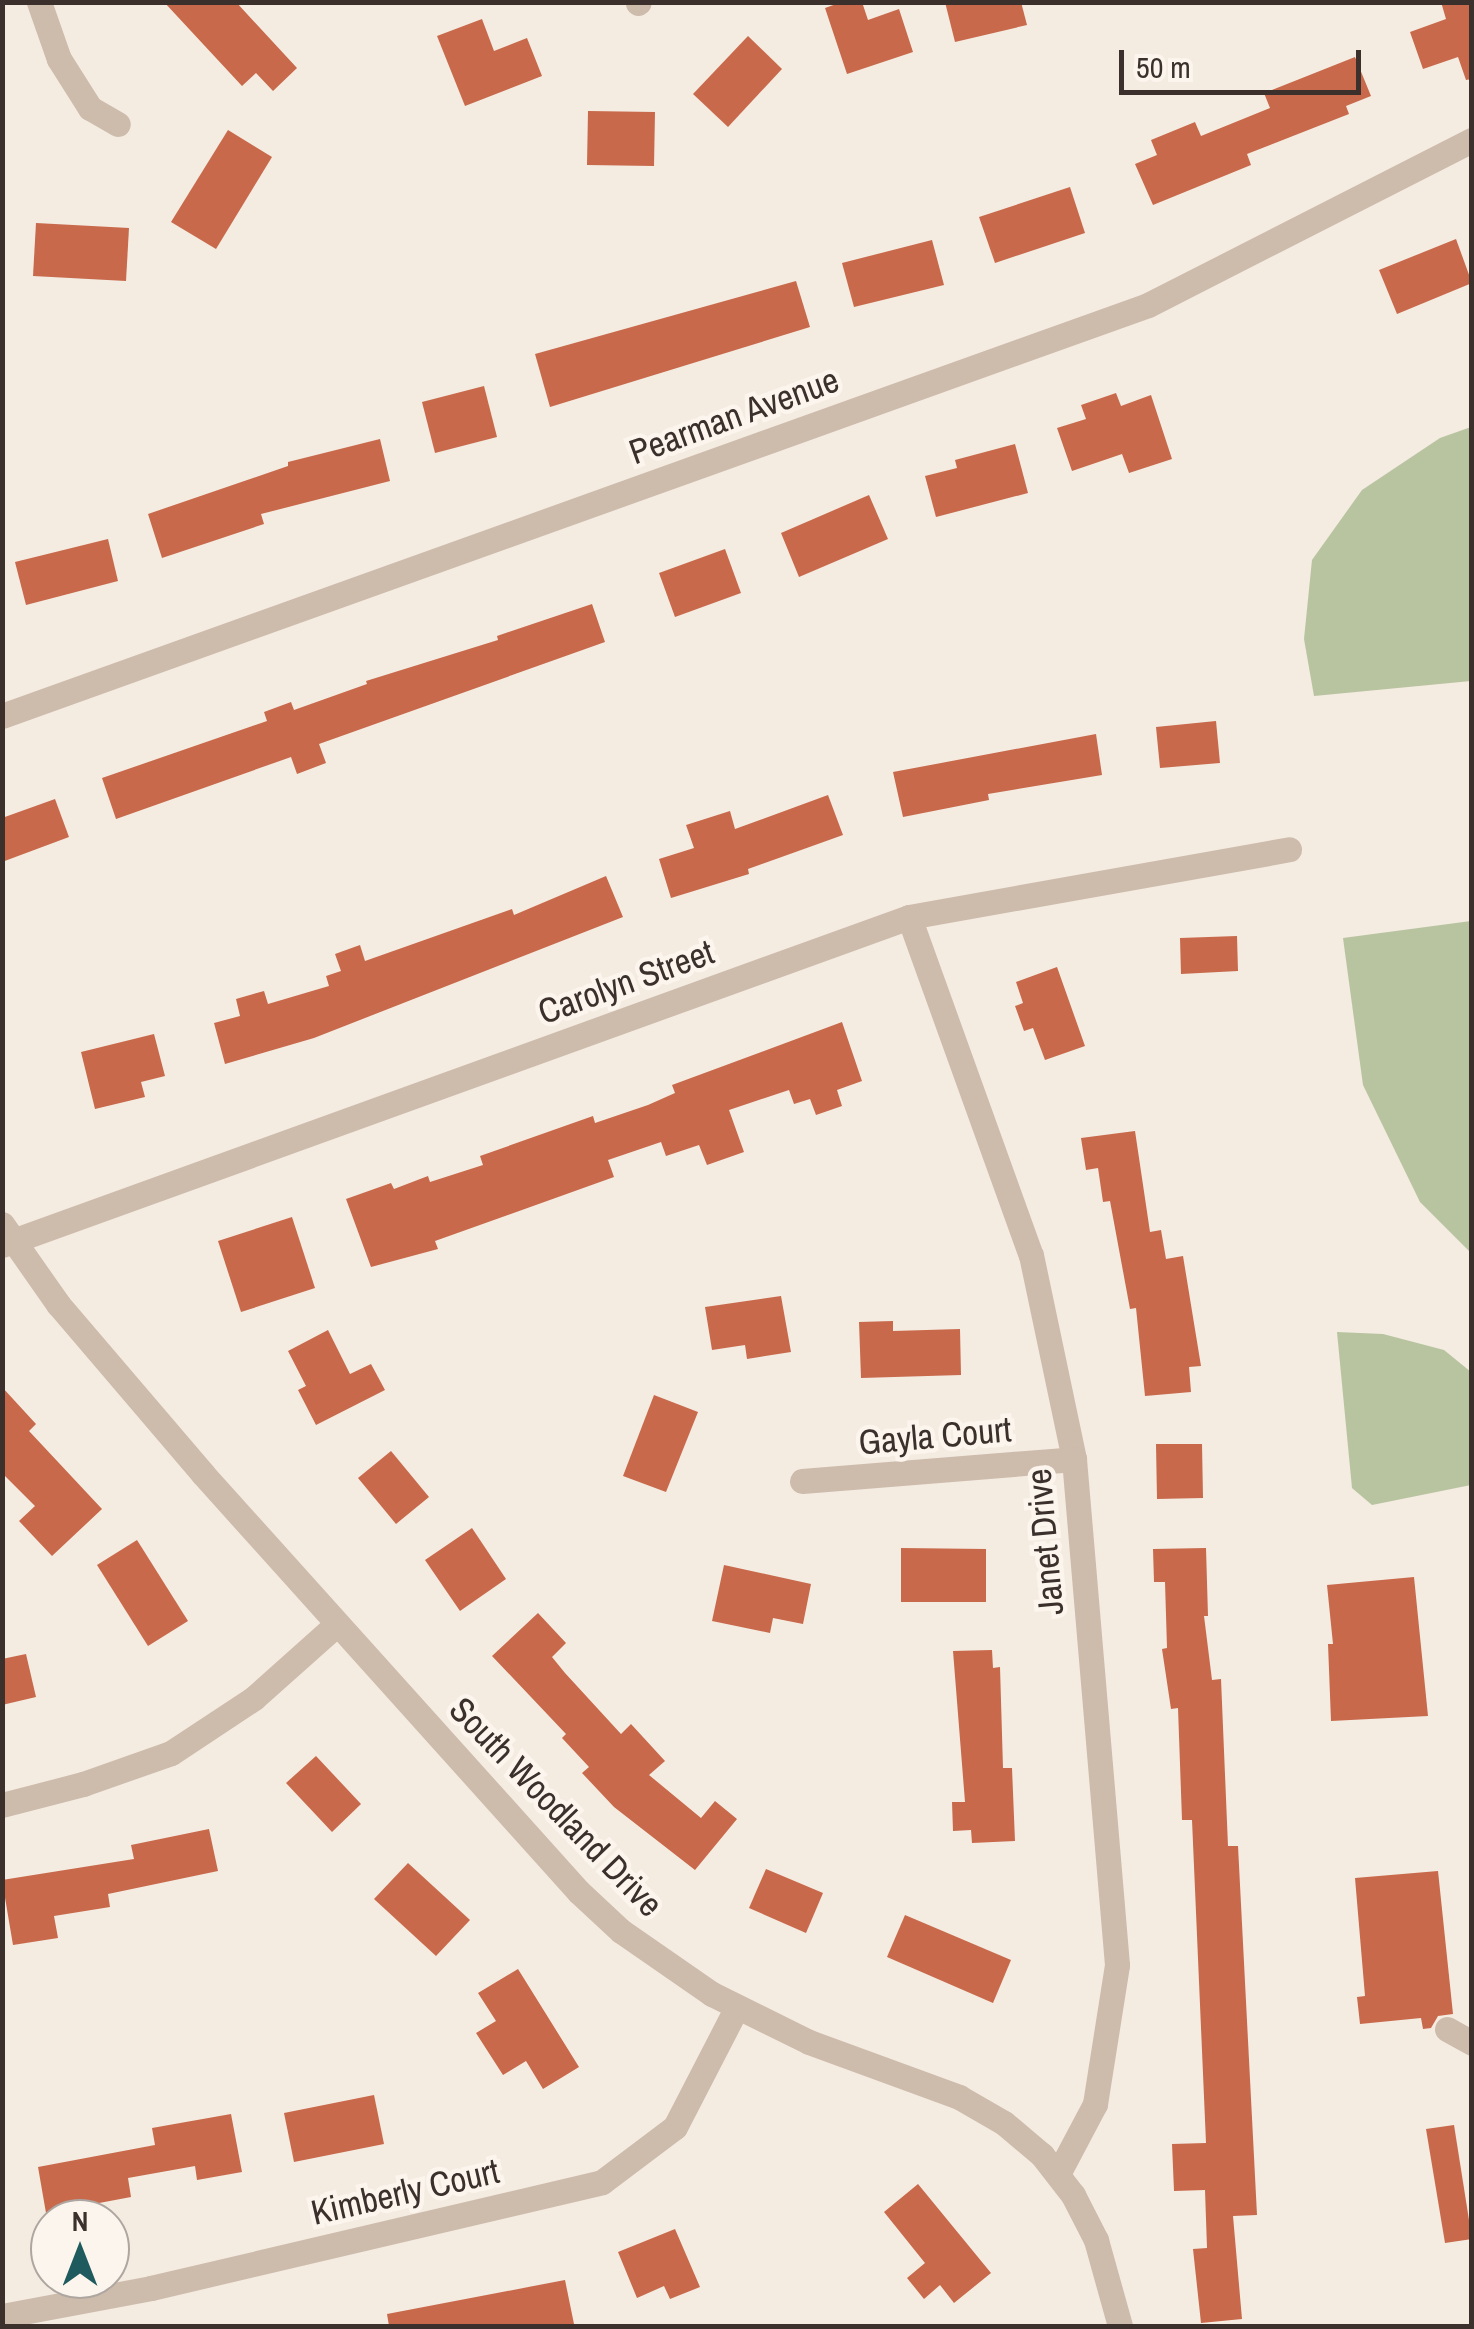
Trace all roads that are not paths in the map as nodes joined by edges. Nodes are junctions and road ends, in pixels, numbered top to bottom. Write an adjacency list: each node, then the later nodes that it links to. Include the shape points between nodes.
1 (39, 2): 2 (street, via 59,59 90,108)
2 (118, 124)
3 (1472, 140): 4 (street, Pearman Avenue, via 1148,305)
4 (2, 716)
5 (1289, 849): 6 (street, Carolyn Street)
6 (909, 917): 7 (street, Carolyn Street); 8 (street, Janet Drive, via 1031,1255)
7 (6, 1236): 10 (street, South Woodland Drive)
8 (1074, 1459): 9 (street, Gayla Court); 15 (street, Janet Drive, via 1117,1965 1095,2104)
9 (802, 1481)
10 (337, 1624): 11 (street, via 254,1698 171,1753); 12 (street, South Woodland Drive, via 579,1892 666,1965)
11 (2, 1804)
12 (737, 2007): 15 (street, South Woodland Drive, via 809,2042 960,2097 1004,2122); 16 (street, Kimberly Court, via 674,2127 602,2182)
13 (1447, 2028): 14 (street)
14 (1472, 2044)
15 (1058, 2174): 17 (street, South Woodland Drive, via 1096,2240)
16 (2, 2316)
17 (1120, 2326)

